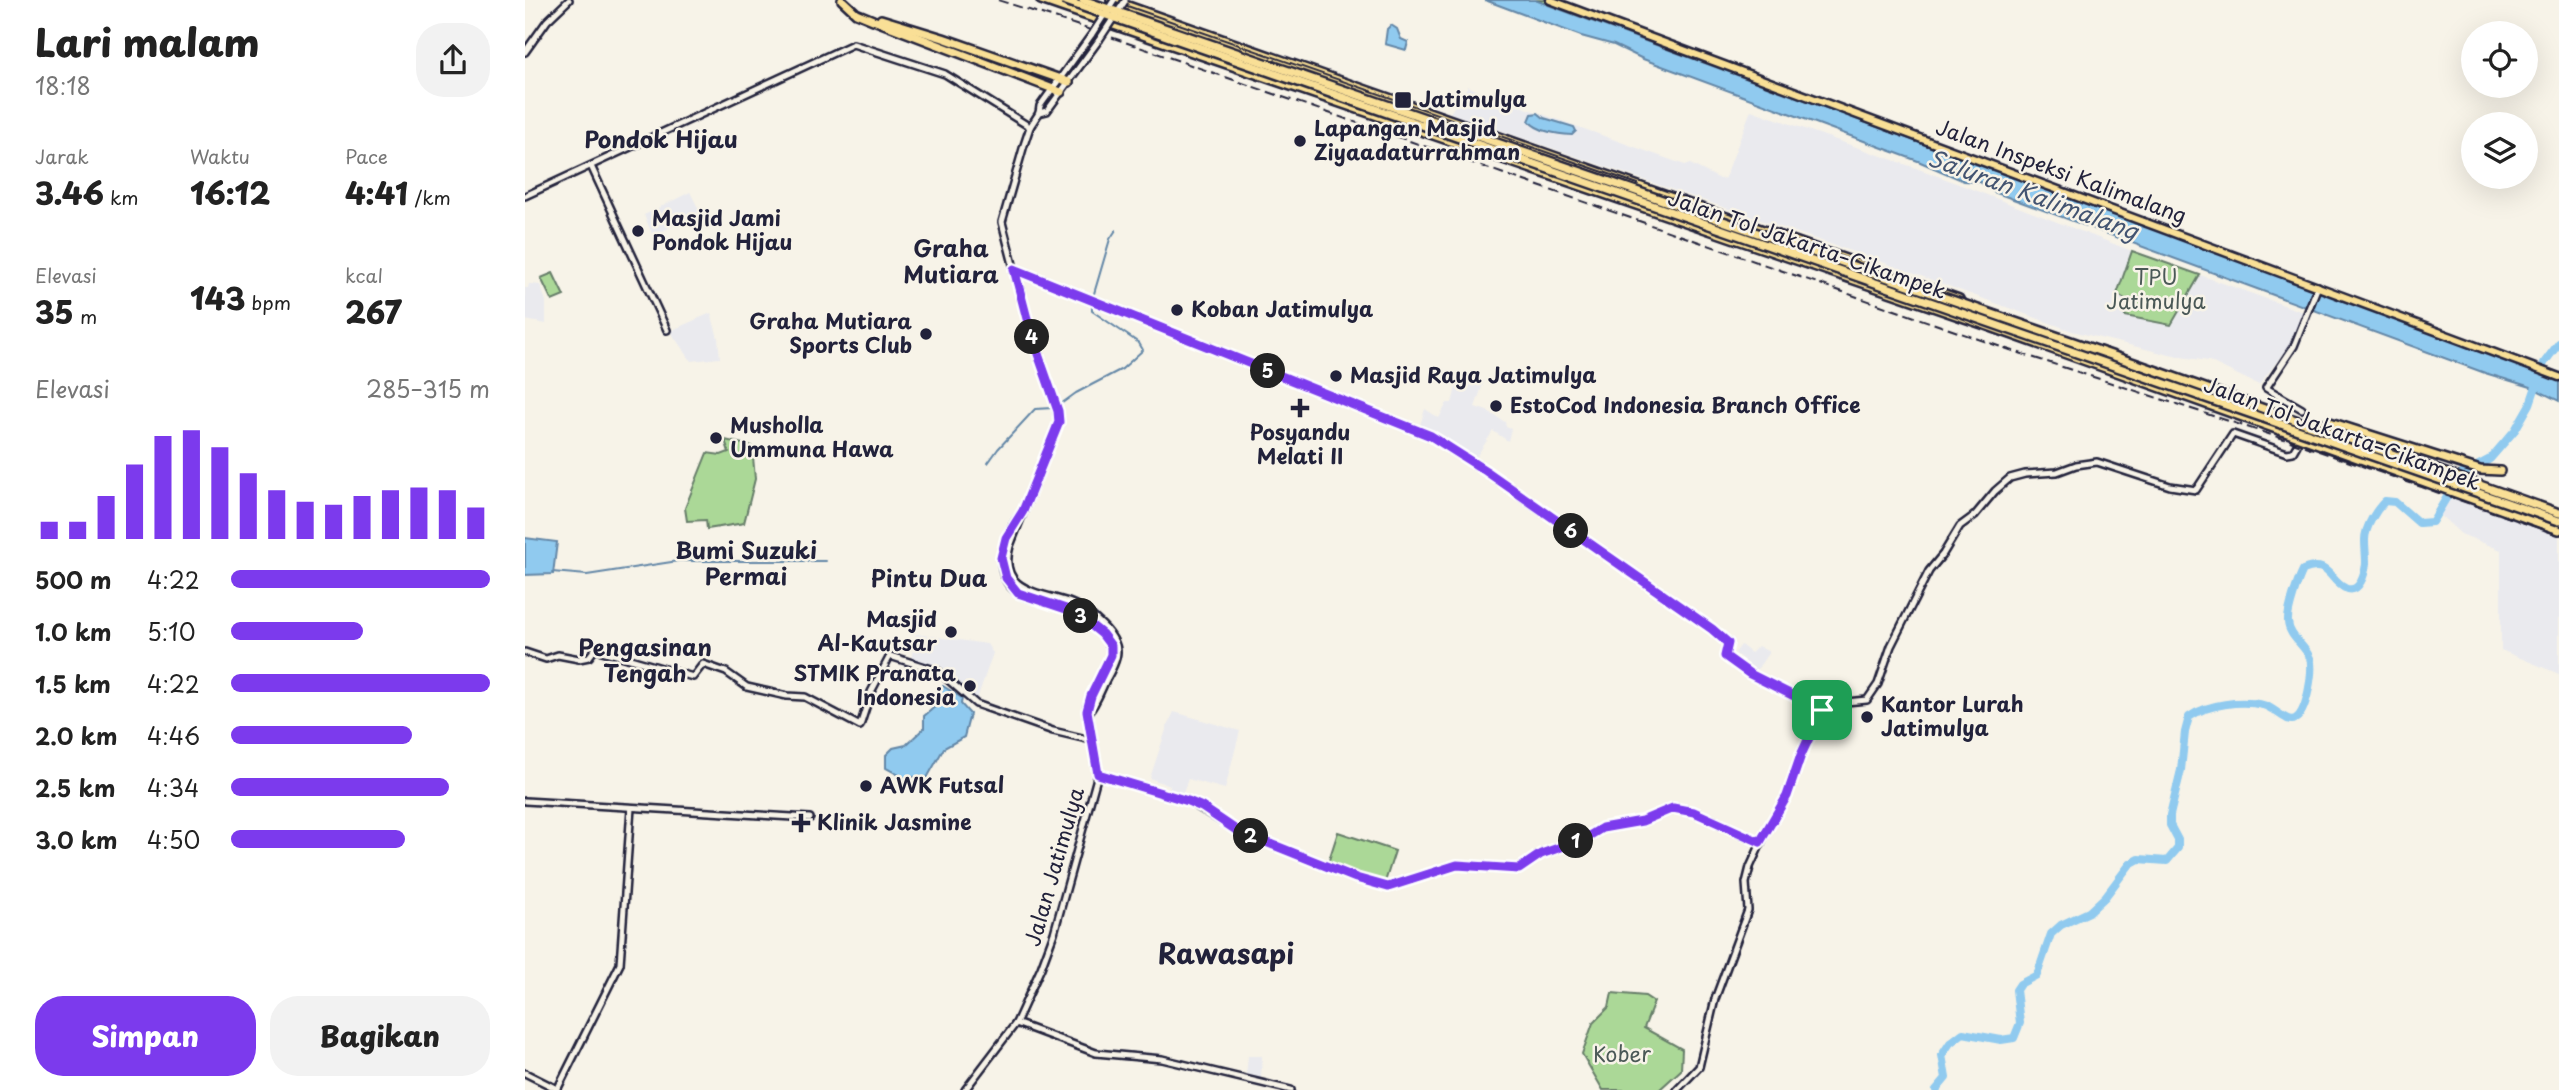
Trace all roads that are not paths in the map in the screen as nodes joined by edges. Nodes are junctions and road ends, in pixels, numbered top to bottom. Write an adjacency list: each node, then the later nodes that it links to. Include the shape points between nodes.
1 (569, 0): 10 (street)
2 (842, 0): 13 (highway, via 856,13)
3 (848, 0): 11 (highway, via 874,17)
4 (1041, 0): 31 (highway, Jalan Tol Jakarta–Cikampek, via 1985,325)
5 (1063, 0): 30 (highway, bridge)
6 (1083, 0): 29 (highway, bridge)
7 (1113, 0): 12 (street, bridge); 26 (highway, Jalan Tol Jakarta–Cikampek)
8 (1125, 0): 14 (street, bridge)
9 (1550, 0): 22 (main road, Jalan Inspeksi Kalimalang)
10 (525, 52)
11 (1035, 72): 12 (highway); 13 (highway)
12 (1059, 79): 14 (highway); 15 (street)
13 (1031, 80): 15 (highway)
14 (1069, 82): 16 (street)
15 (1052, 88): 16 (highway); 17 (street)
16 (1061, 92): 17 (street, via 1047,111)
17 (1039, 113): 18 (street, Jalan Jatimulya)
18 (1030, 127): 19 (street, via 945,74 853,44); 21 (street, Jalan Jatimulya, via 1003,217)
19 (591, 166): 20 (street); 23 (street)
20 (525, 196)
21 (1014, 269): 33 (street, via 1431,436 1712,629 1728,643 1725,656 1739,666); 34 (street, Jalan Jatimulya, via 1057,408 1057,428 1023,511 1011,528 1002,551 1002,567 1021,594 1081,616 1111,646 1091,696 1087,715)
22 (2318, 287): 24 (main road, Jalan Inspeksi Kalimalang); 25 (street, via 2290,353 2266,388)
23 (667, 330)
24 (2559, 377)
25 (2302, 409)
26 (2317, 425): 28 (highway, via 2330,422 2465,466); 29 (highway, Jalan Tol Jakarta–Cikampek, bridge)
27 (2297, 445): 33 (street, via 2287,453 2233,434 2195,490 2097,462 2010,478 1959,526 1929,571 1896,634 1874,692 1867,700)
28 (2500, 471)
29 (2559, 511)
30 (2559, 521)
31 (2559, 530)
32 (525, 652): 34 (street, via 546,659 564,655 579,659 589,657 595,649 693,677 703,664 726,672 747,687 806,697 860,726 890,656 938,671 976,704)
33 (1822, 710): 39 (street, via 1787,796)
34 (1091, 740): 35 (street, Jalan Jatimulya)
35 (1098, 774): 39 (street, via 1188,801 1236,830 1388,887 1457,865 1519,869 1541,854 1602,828 1642,821 1673,808 1694,812); 40 (street, Jalan Jatimulya, via 1054,933)
36 (525, 801): 37 (street)
37 (631, 808): 38 (street); 42 (street, via 622,956)
38 (810, 818)
39 (1760, 842): 45 (street, via 1746,880 1748,910 1715,999 1703,1055 1697,1070)
40 (1016, 1023): 43 (street, Jalan Jatimulya); 44 (street, via 1096,1054 1162,1059)
41 (525, 1073): 42 (street)
42 (557, 1089)
43 (965, 1090)
44 (1291, 1090)
45 (1677, 1090)

